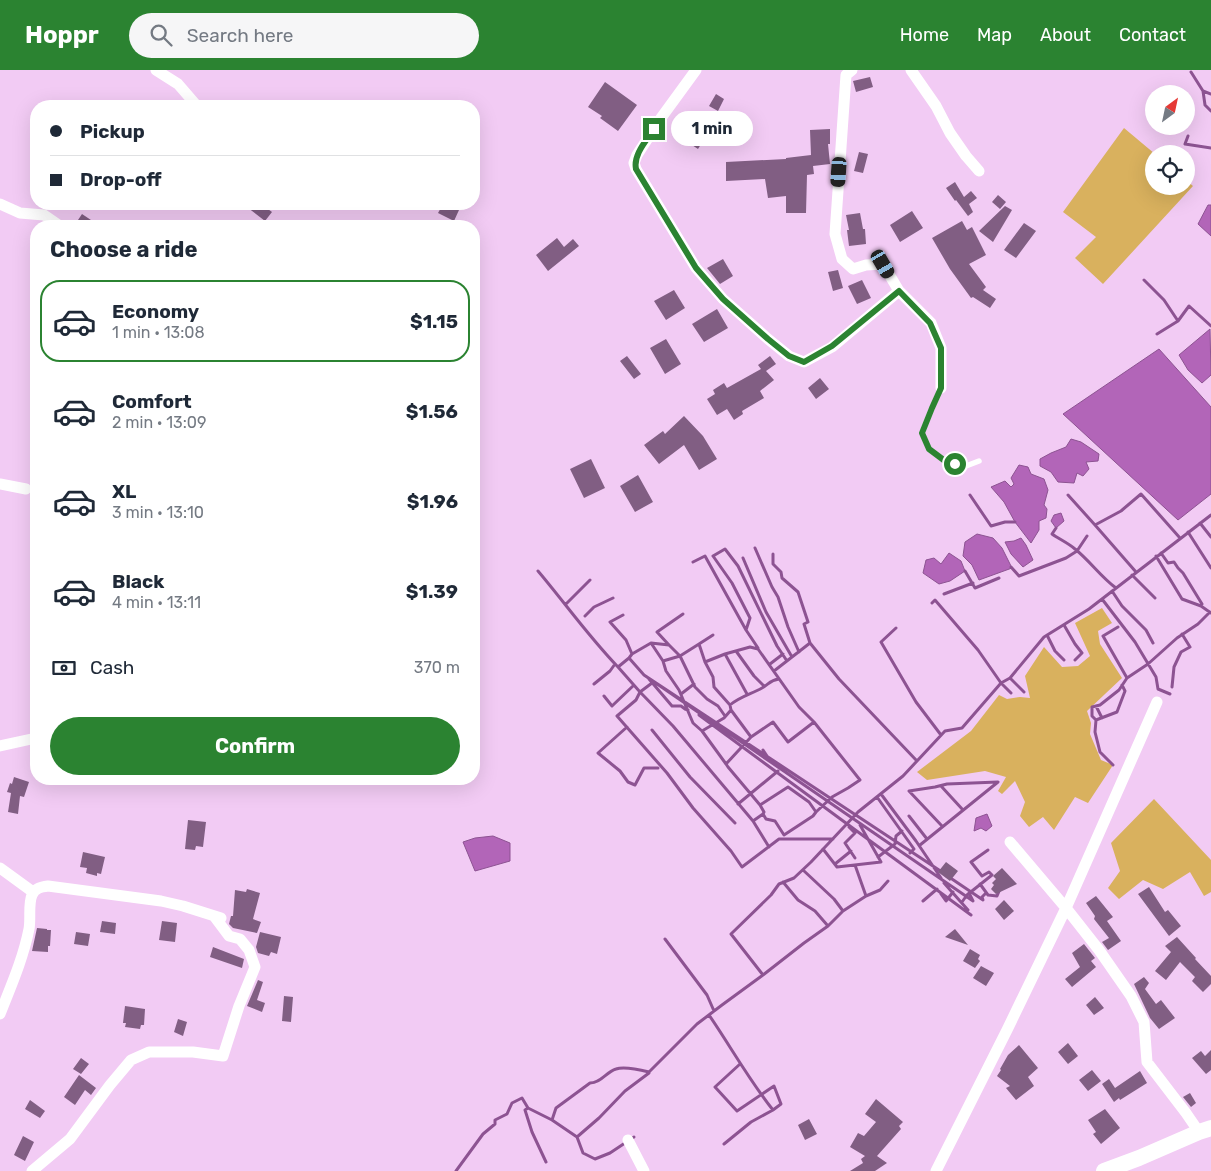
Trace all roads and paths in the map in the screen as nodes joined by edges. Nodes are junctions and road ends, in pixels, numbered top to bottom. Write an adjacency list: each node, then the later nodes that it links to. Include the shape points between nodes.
1 (156, 70): 5 (street, via 178,84)
2 (696, 70): 9 (street, via 634,163 696,268 723,299 789,356 804,362 832,346)
3 (852, 70): 9 (street, via 846,75 835,234 842,259 853,269 883,264)
4 (911, 70): 6 (street, via 950,133)
5 (192, 100)
6 (979, 171)
7 (0, 204): 8 (street, via 20,213 44,215)
8 (51, 220)
9 (899, 291): 10 (street, via 930,323 941,348)
10 (941, 388): 11 (lane, via 922,433 929,449 945,461 966,466)
11 (980, 461)
12 (0, 484): 13 (street)
13 (26, 489)
14 (1156, 702): 20 (street)
15 (30, 739): 16 (street)
16 (0, 746)
17 (1010, 842): 20 (street)
18 (0, 868): 19 (street)
19 (33, 892): 21 (street, via 21,960); 24 (street, via 48,886 114,894 161,901 220,918 229,936 240,939 249,950 255,967 223,1056 149,1052 130,1060 70,1138)
20 (1066, 908): 22 (street, via 1131,996 1144,1022 1147,1062 1186,1113); 26 (street)
21 (0, 1014)
22 (1205, 1130): 27 (main road)
23 (628, 1140): 25 (street)
24 (32, 1171)
25 (644, 1171)
26 (936, 1171)
27 (1104, 1171)

